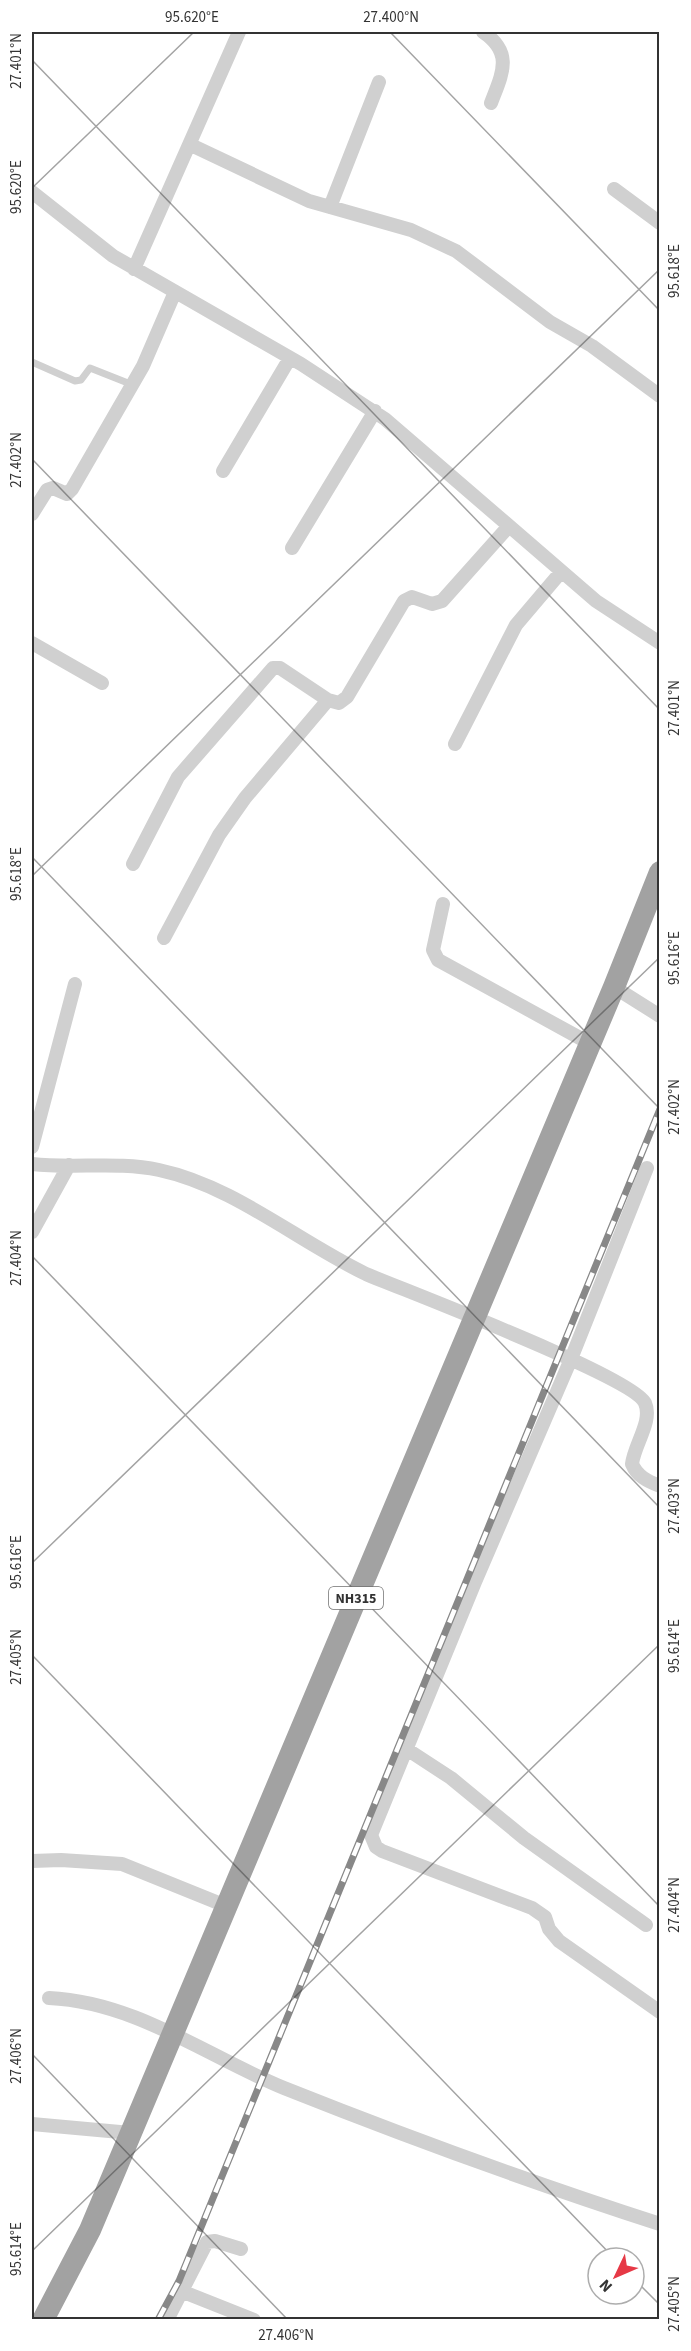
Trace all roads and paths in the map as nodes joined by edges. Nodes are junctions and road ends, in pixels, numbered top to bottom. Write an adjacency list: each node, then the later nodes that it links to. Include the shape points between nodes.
1 (240, 32): 5 (street)
2 (488, 33): 4 (street, via 498,45 503,64)
3 (379, 82): 8 (street)
4 (491, 103)
5 (191, 145): 8 (street, via 309,201); 10 (street)
6 (614, 189): 9 (street)
7 (32, 192): 10 (street, via 88,239)
8 (330, 207): 15 (street, via 411,230 456,251 550,322 592,346)
9 (660, 223)
10 (134, 269): 11 (street)
11 (175, 292): 12 (street); 14 (street)
12 (290, 358): 16 (street); 17 (street)
13 (32, 362): 14 (lane, via 75,381 81,380 87,368 93,368)
14 (133, 385): 18 (street, via 72,489 67,494 53,488 47,490)
15 (660, 396)
16 (375, 411): 19 (street); 20 (street)
17 (223, 471)
18 (32, 514)
19 (509, 526): 21 (street); 25 (street, via 442,601 432,604 412,597 404,601 347,697 339,702)
20 (292, 548)
21 (561, 573): 22 (street); 26 (street, via 516,625)
22 (660, 643)
23 (32, 644): 24 (street)
24 (102, 683)
25 (328, 700): 27 (street, via 280,668 273,668 178,777); 30 (street, via 245,798)
26 (455, 744)
27 (133, 864)
28 (660, 872): 32 (highway, NH315)
29 (443, 904): 34 (street, via 433,951 438,960)
30 (164, 938)
31 (75, 984): 35 (street)
32 (614, 987): 33 (street); 34 (highway, NH315)
33 (660, 1016)
34 (589, 1043): 40 (highway, NH315)
35 (32, 1147)
36 (32, 1164): 37 (street)
37 (69, 1166): 39 (street); 40 (street, via 128,1165 191,1179 257,1212 329,1257)
38 (647, 1168): 41 (street)
39 (32, 1232)
40 (473, 1319): 41 (street); 45 (highway, NH315)
41 (571, 1359): 42 (street, via 601,1371 641,1396 647,1415 632,1464 644,1479); 43 (street)
42 (660, 1486)
43 (405, 1748): 46 (street); 48 (street, via 371,1836 376,1847 531,1908 545,1917 559,1941)
44 (32, 1861): 45 (street, via 122,1864)
45 (226, 1906): 49 (highway, NH315)
46 (646, 1925)
47 (49, 1998): 49 (street, via 111,2008)
48 (660, 2012)
49 (173, 2032): 51 (highway, NH315); 52 (street, via 284,2087 524,2178)
50 (32, 2124): 51 (street)
51 (131, 2133): 55 (highway, NH315, via 90,2229)
52 (660, 2224)
53 (241, 2249): 54 (street, via 207,2242)
54 (181, 2291): 56 (street); 57 (street)
55 (43, 2319)
56 (167, 2319)
57 (254, 2319)

